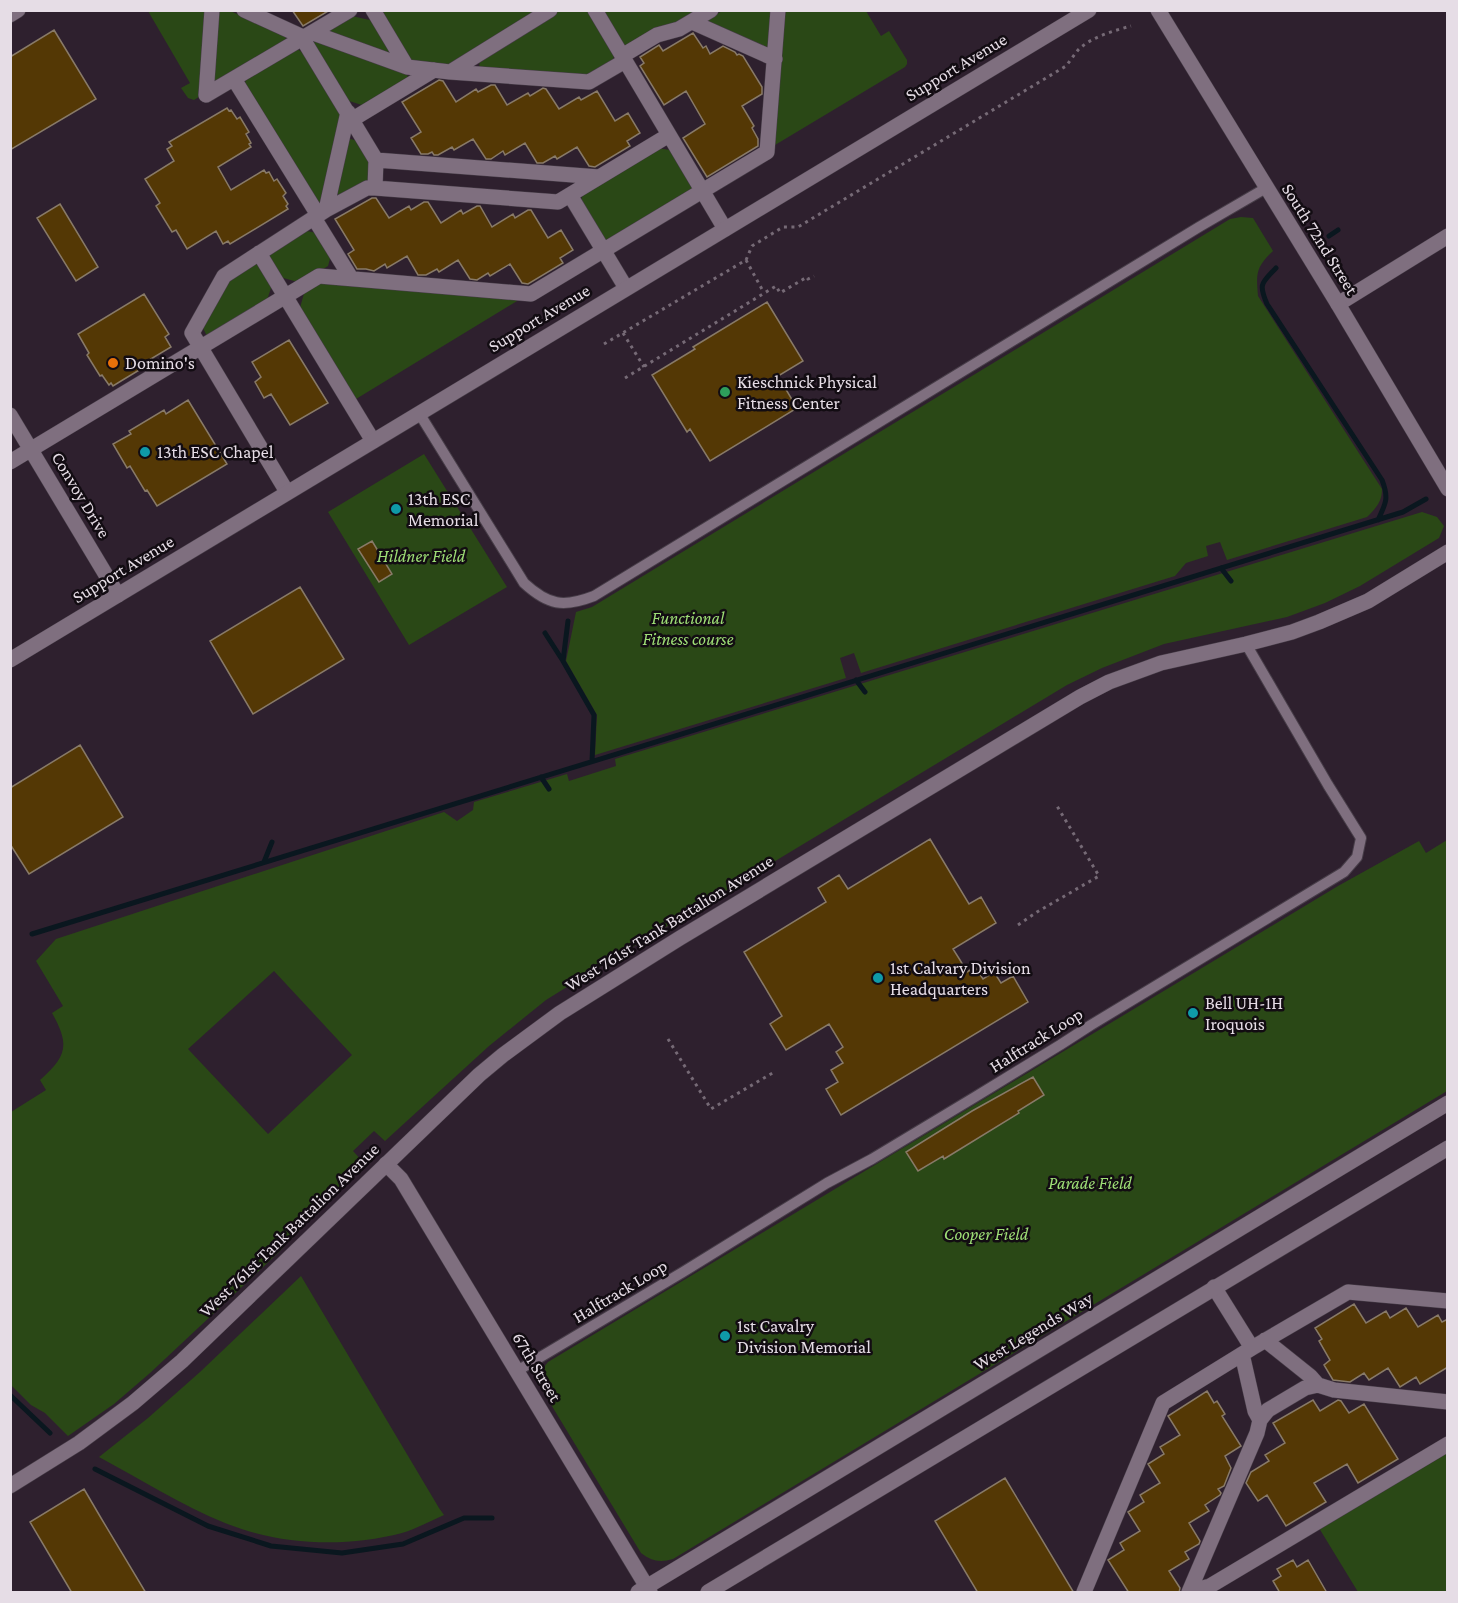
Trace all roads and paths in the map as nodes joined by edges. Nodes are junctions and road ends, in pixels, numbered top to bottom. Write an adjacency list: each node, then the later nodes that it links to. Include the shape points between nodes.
1 (18, 10): 12 (street)
2 (212, 10): 20 (street, via 207,95)
3 (244, 10): 15 (street)
4 (350, 10): 15 (street)
5 (373, 10): 18 (street)
6 (550, 10): 19 (street)
7 (595, 10): 16 (street)
8 (711, 10): 13 (street)
9 (778, 10): 17 (street)
10 (1089, 10): 30 (street, Support Avenue)
11 (1158, 10): 26 (street, South 72nd Street)
12 (10, 15)
13 (692, 22): 16 (street, via 657,35); 17 (street)
14 (1131, 26): 34 (path, via 1089,42 1066,66 798,227 783,227 752,246)
15 (308, 36): 18 (street); 20 (street); 21 (street)
16 (623, 59): 19 (street, via 590,82); 22 (street)
17 (774, 59): 27 (street, via 767,152)
18 (407, 67): 19 (street)
19 (442, 71): 21 (street)
20 (234, 79): 29 (street)
21 (350, 116): 23 (street); 29 (street)
22 (669, 135): 24 (street); 27 (street)
23 (376, 160): 24 (street); 25 (street)
24 (599, 177): 28 (street)
25 (375, 188): 28 (street, via 558,202); 29 (street, via 367,188)
26 (1266, 188): 40 (street, South 72nd Street); 46 (lane, via 579,602 550,601 524,583)
27 (702, 191): 30 (street); 32 (street)
28 (570, 195): 32 (street)
29 (320, 215): 33 (street); 36 (street)
30 (724, 229): 37 (street, Support Avenue)
31 (1448, 236): 40 (street)
32 (603, 250): 36 (street, via 531,294); 37 (street)
33 (259, 253): 39 (street); 43 (street, via 224,276 192,333)
34 (746, 260): 38 (path); 41 (path)
35 (814, 276): 38 (path, via 780,293 776,286)
36 (351, 278): 39 (street, via 319,276)
37 (626, 288): 46 (street, Support Avenue)
38 (764, 294): 44 (path)
39 (285, 297): 43 (street); 48 (street)
40 (1338, 304): 51 (street, South 72nd Street)
41 (623, 333): 42 (path); 44 (path)
42 (604, 344)
43 (201, 348): 49 (street); 52 (street)
44 (644, 367): 45 (path)
45 (625, 378)
46 (419, 413): 48 (street, Support Avenue)
47 (10, 415): 49 (street, Convoy Drive)
48 (373, 441): 52 (street, Support Avenue)
49 (31, 450): 50 (street); 54 (street, Convoy Drive)
50 (10, 462)
51 (1448, 489)
52 (287, 492): 54 (street, Support Avenue)
53 (1448, 552): 55 (street, West 761st Tank Battalion Avenue, via 1368,601 1292,632)
54 (118, 595): 56 (street, Support Avenue)
55 (1246, 644): 63 (street, West 761st Tank Battalion Avenue, via 1161,663 1109,682 942,779 560,1013 503,1055); 67 (lane, Halftrack Loop, via 1361,838 1358,857 1344,872)
56 (10, 660)
57 (1057, 806): 58 (path, via 1099,876)
58 (1018, 925)
59 (668, 1039): 60 (path, via 711,1109)
60 (776, 1071)
61 (1448, 1103): 73 (street, West Legends Way)
62 (1448, 1148): 64 (street)
63 (386, 1164): 67 (street, 67th Street, via 400,1179); 72 (street, West 761st Tank Battalion Avenue, via 182,1361 133,1403 80,1443)
64 (1214, 1287): 66 (street); 74 (street)
65 (1448, 1301): 66 (street, via 1348,1292)
66 (1253, 1348): 68 (street, via 1310,1376); 70 (street, via 1255,1411); 75 (street, via 1163,1403)
67 (517, 1371): 73 (street, 67th Street)
68 (1318, 1385): 69 (street); 70 (street, via 1305,1388 1268,1410)
69 (1448, 1402)
70 (1260, 1420): 76 (street)
71 (1448, 1444): 76 (street, via 1210,1586)
72 (10, 1486)
73 (645, 1591)
74 (708, 1593)
75 (1084, 1593)
76 (1189, 1593)

